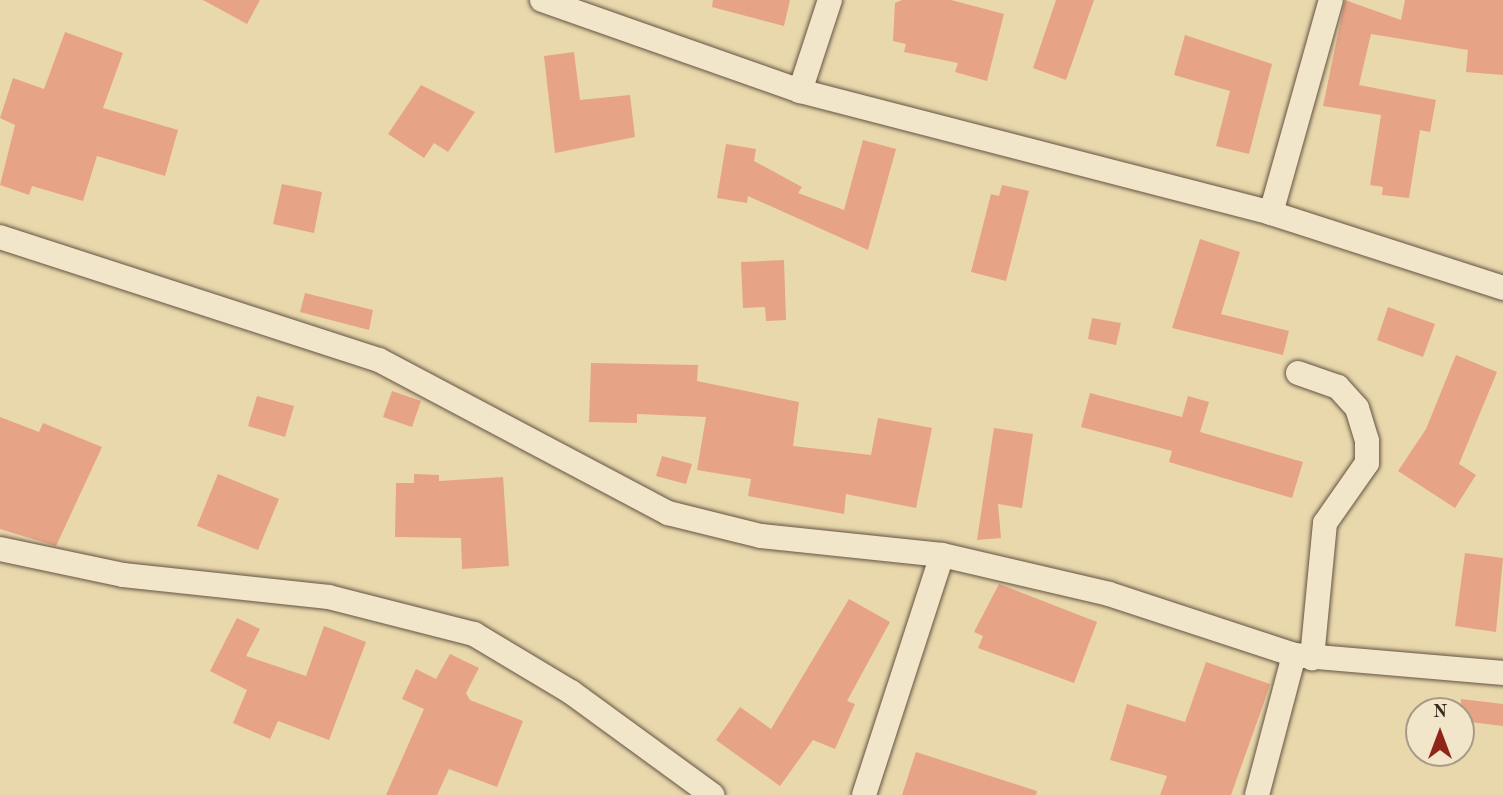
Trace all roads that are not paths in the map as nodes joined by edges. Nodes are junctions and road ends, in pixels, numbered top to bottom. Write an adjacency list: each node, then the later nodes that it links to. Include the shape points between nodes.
1 (542, 0): 4 (street)
2 (830, 0): 4 (street)
3 (1331, 0): 5 (street)
4 (800, 91): 5 (street)
5 (1271, 214): 7 (street)
6 (0, 237): 10 (street, via 379,360 668,513 761,536)
7 (1503, 289)
8 (1298, 373): 11 (street, via 1338,387 1357,408 1367,441 1367,463 1325,523)
9 (0, 549): 13 (street, via 124,575 329,597 474,634 570,692)
10 (942, 555): 11 (street, via 1110,594); 14 (street)
11 (1303, 656): 12 (street); 15 (street)
12 (1503, 673)
13 (712, 795)
14 (864, 795)
15 (1257, 795)

